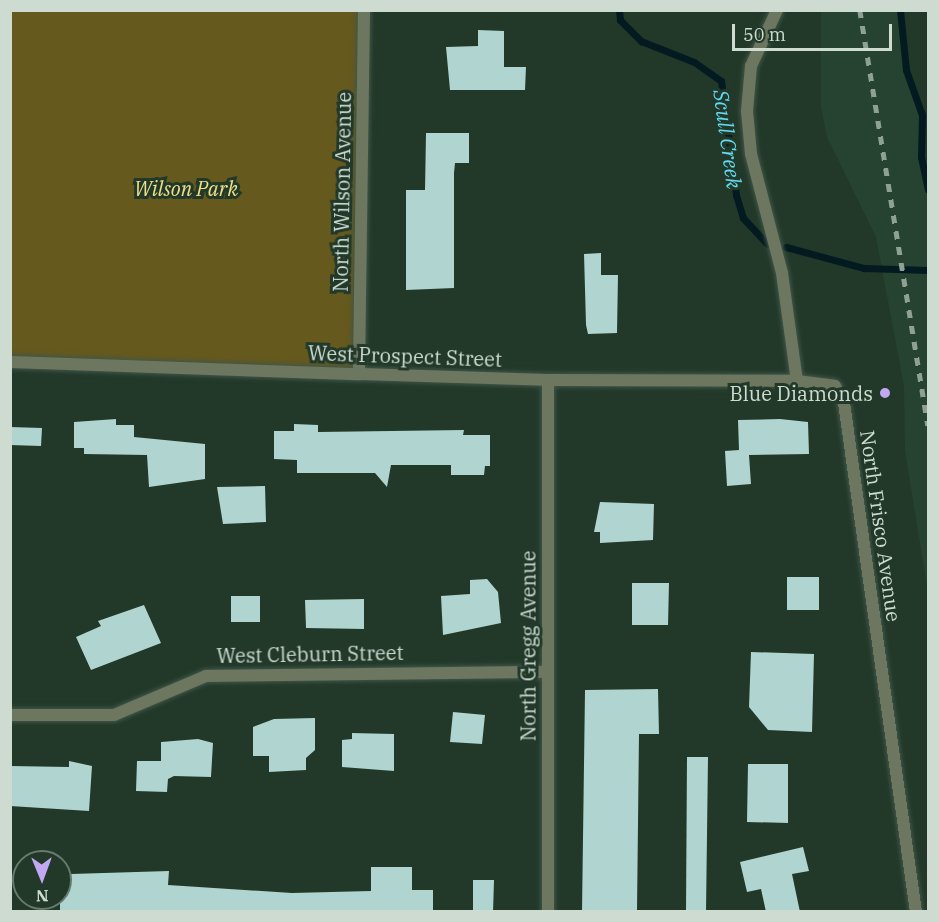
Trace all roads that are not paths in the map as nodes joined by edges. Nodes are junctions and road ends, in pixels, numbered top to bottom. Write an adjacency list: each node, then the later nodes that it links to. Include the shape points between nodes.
1 (364, 10): 4 (street, North Wilson Avenue)
2 (777, 10): 6 (street, via 751,66 747,111 751,154 782,273)
3 (10, 362): 4 (street, West Prospect Street)
4 (359, 374): 5 (street, West Prospect Street)
5 (548, 380): 6 (street, West Prospect Street); 7 (street, North Gregg Avenue)
6 (797, 381): 10 (street, North Frisco Avenue, via 835,386 844,403)
7 (546, 672): 8 (street, West Cleburn Street, via 206,676 114,715); 9 (street, North Gregg Avenue)
8 (10, 716)
9 (548, 912)
10 (916, 912)

